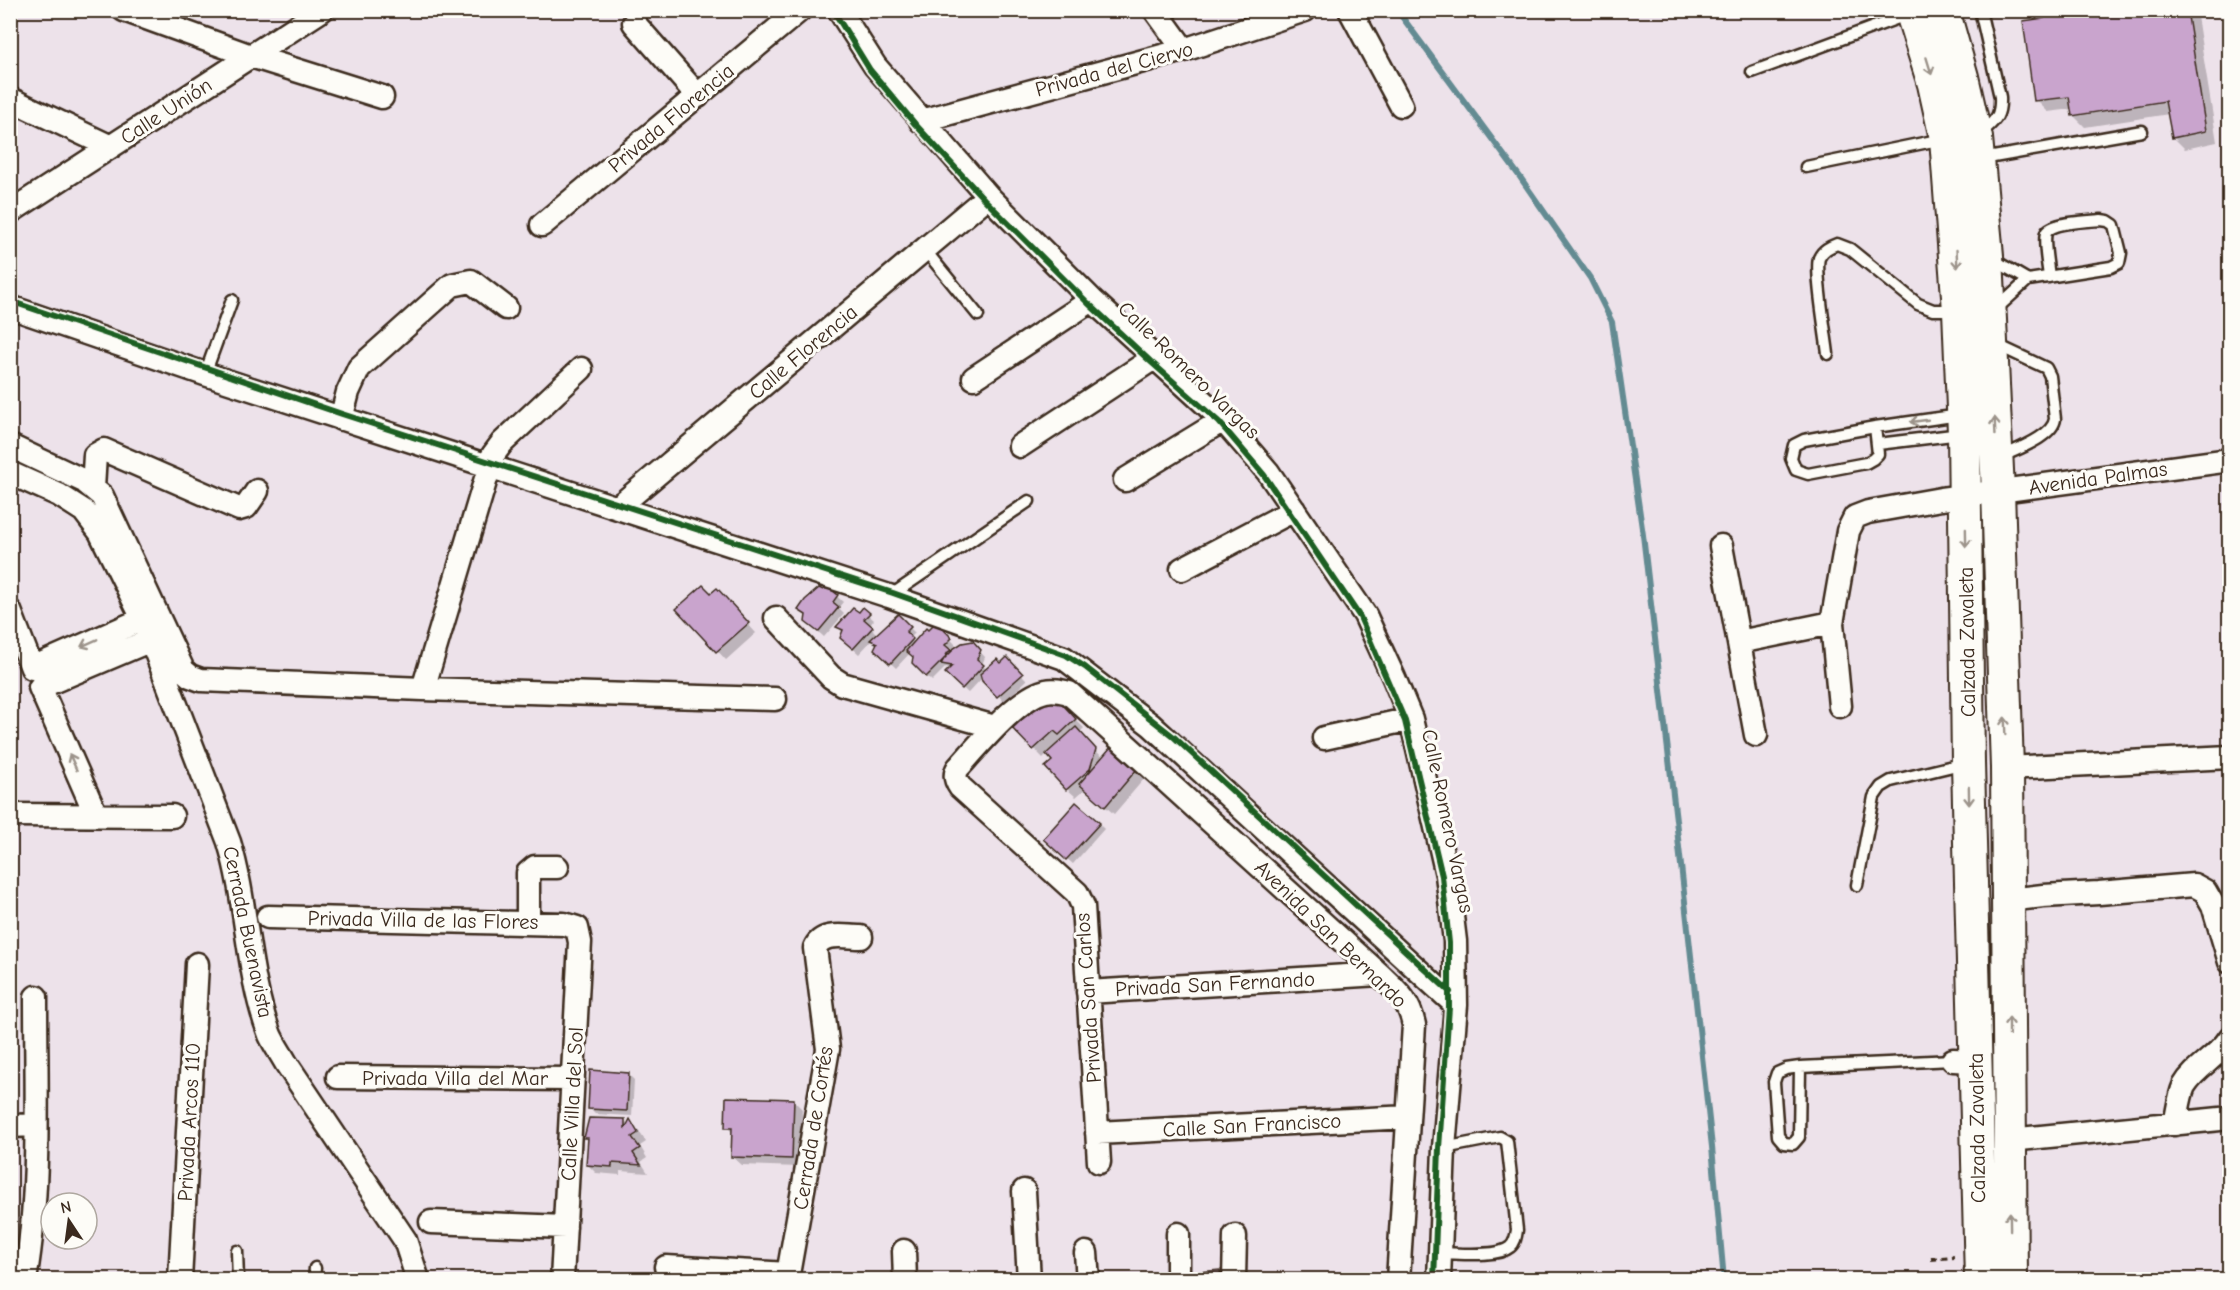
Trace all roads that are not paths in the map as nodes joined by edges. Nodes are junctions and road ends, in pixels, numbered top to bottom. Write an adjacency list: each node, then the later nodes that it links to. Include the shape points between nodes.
1 (124, 10): 13 (street)
2 (322, 10): 13 (street, Calle Unión)
3 (800, 10): 15 (street, Privada Florencia)
4 (839, 10): 19 (street, Calle Romero Vargas, via 875,66)
5 (1155, 10): 12 (street)
6 (1305, 10): 12 (street, Privada del Ciervo)
7 (1350, 10): 18 (street)
8 (1943, 10): 21 (main road, Calzada Zavaleta, via 1962,77)
9 (1980, 10): 21 (lane, via 2001,109 1997,119)
10 (1912, 12): 14 (lane); 21 (main road, Calzada Zavaleta, one-way to 21, via 1934,84)
11 (634, 23): 15 (street)
12 (1184, 50): 19 (street, Privada del Ciervo)
13 (251, 56): 16 (street); 22 (street, Calle Unión)
14 (1752, 72)
15 (698, 96): 26 (street, Privada Florencia)
16 (382, 97)
17 (10, 99): 22 (street)
18 (1401, 105)
19 (921, 121): 24 (street, Calle Romero Vargas)
20 (2142, 131): 21 (lane)
21 (1967, 145): 23 (lane); 28 (main road, Calzada Zavaleta); 36 (main road, Calzada Zavaleta, one-way to 36)
22 (111, 147): 25 (street, Calle Unión)
23 (1806, 168)
24 (988, 196): 27 (street, Calle Florencia); 32 (street, Calle Romero Vargas)
25 (10, 212)
26 (542, 225)
27 (925, 250): 35 (lane); 59 (street, Calle Florencia)
28 (1987, 256): 30 (lane); 36 (main road, Calzada Zavaleta)
29 (2049, 277): 29 (lane, via 2120,263 2114,225 2101,220 2050,228 2045,241); 30 (lane)
30 (2028, 280): 36 (lane)
31 (232, 300): 40 (lane)
32 (1092, 300): 38 (street, Calle Romero Vargas); 41 (street)
33 (10, 307): 40 (street)
34 (506, 308): 42 (street, via 471,281 452,285 359,368)
35 (978, 315)
36 (1980, 322): 37 (lane, via 1918,304 1850,249 1837,244 1826,248 1819,259); 44 (main road, Calzada Zavaleta); 49 (main road, Calzada Zavaleta, one-way to 36); 49 (lane, via 2046,368 2050,376 2055,419 2051,430)
37 (1828, 354)
38 (1154, 358): 43 (street, Calle Romero Vargas); 48 (street)
39 (581, 369): 51 (street, via 502,443)
40 (205, 374): 42 (street)
41 (974, 378)
42 (340, 418): 51 (street)
43 (1223, 420): 53 (street); 60 (street, Calle Romero Vargas, via 1268,472)
44 (1964, 424): 45 (lane, one-way to 45); 46 (lane); 57 (main road, Calzada Zavaleta)
45 (1875, 427): 46 (lane); 46 (lane, via 1804,440 1794,446 1791,458 1796,470 1808,474 1866,463 1878,454)
46 (1878, 444)
47 (10, 446): 54 (street)
48 (1020, 446)
49 (1996, 459): 56 (main road, Calzada Zavaleta)
50 (2229, 460): 56 (street, Avenida Palmas)
51 (490, 467): 59 (street); 71 (street)
52 (10, 473): 67 (street, Cerrada Buenavista, via 84,511 100,532)
53 (1125, 480)
54 (93, 488): 55 (street, via 94,455 104,450 239,510 246,507); 69 (street, via 102,496 183,670)
55 (257, 491)
56 (1998, 491): 57 (street, Avenida Palmas); 80 (main road, Calzada Zavaleta, one-way to 56)
57 (1966, 496): 66 (street, Avenida Palmas, via 1855,517 1848,531); 79 (main road, Calzada Zavaleta, one-way to 79)
58 (1029, 501): 63 (lane)
59 (618, 507): 63 (street)
60 (1294, 510): 62 (street); 74 (street, Calle Romero Vargas, via 1365,615)
61 (1721, 546): 68 (street)
62 (1182, 569)
63 (889, 596): 96 (street, via 1073,664 1151,725)
64 (10, 611): 67 (street, one-way to 64, via 32,668)
65 (777, 618): 75 (street, via 842,684)
66 (1832, 623): 68 (street); 73 (street)
67 (147, 629): 70 (street, Cerrada Buenavista); 82 (street, one-way to 67, via 40,687)
68 (1739, 642): 76 (street)
69 (190, 676): 70 (street); 71 (street, via 201,680)
70 (168, 685): 127 (street, Cerrada Buenavista, via 233,854 258,991 271,1036 405,1240)
71 (423, 689): 72 (street)
72 (775, 699)
73 (1840, 706)
74 (1411, 719): 77 (street); 96 (street, Calle Romero Vargas, via 1447,875 1455,942)
75 (995, 727): 93 (street, Avenida San Bernardo, via 1033,696 1045,691 1069,693); 94 (street, Privada San Carlos, via 958,768 956,781 1077,893 1083,906)
76 (1756, 735)
77 (1324, 738)
78 (2229, 757): 80 (street)
79 (1968, 762): 85 (lane, via 1891,781 1881,787 1874,797); 98 (main road, Calzada Zavaleta, one-way to 98)
80 (2007, 768): 86 (main road, Calzada Zavaleta)
81 (10, 815): 82 (street)
82 (96, 815): 83 (street)
83 (172, 816)
84 (557, 867): 88 (street, via 535,867 528,873)
85 (1857, 885)
86 (2008, 900): 91 (street, via 2194,885 2205,891 2212,905); 108 (main road, Calzada Zavaleta, one-way to 86)
87 (268, 916): 88 (street, Privada Villa de las Flores)
88 (528, 923): 89 (street, Privada Villa de las Flores)
89 (577, 928): 101 (street, Calle Villa del Sol, via 580,942)
90 (861, 937): 122 (street, Cerrada de Cortés, via 825,937 815,948 828,1049)
91 (2229, 962)
92 (197, 964): 124 (street, Privada Arcos 110)
93 (1379, 974): 94 (street, Privada San Fernando); 102 (street, Avenida San Bernardo, via 1411,1010 1414,1025)
94 (1088, 992): 107 (street, Privada San Carlos)
95 (36, 997): 105 (street)
96 (1456, 1005): 109 (street, Calle Romero Vargas)
97 (2229, 1038): 104 (street, via 2183,1088)
98 (1964, 1061): 99 (lane); 136 (main road, Calzada Zavaleta)
99 (1800, 1067): 99 (lane, via 1778,1073 1774,1082 1778,1136 1784,1143 1792,1144 1799,1137)
100 (338, 1077): 101 (street, Privada Villa del Mar)
101 (573, 1078): 113 (street, Calle Villa del Sol)
102 (1408, 1117): 107 (street, Calle San Francisco); 134 (street, Avenida San Bernardo)
103 (2229, 1118): 104 (street)
104 (2175, 1124): 108 (street)
105 (36, 1125): 106 (street); 123 (street)
106 (10, 1126)
107 (1097, 1133): 110 (street, Privada San Carlos)
108 (2010, 1140): 137 (main road, Calzada Zavaleta, one-way to 108)
109 (1444, 1148): 119 (street, Calle Romero Vargas); 119 (lane, via 1504,1138 1517,1230 1516,1240 1503,1251)
110 (1099, 1162)
111 (1024, 1191): 130 (street)
112 (431, 1222): 113 (street)
113 (565, 1227): 128 (street, Calle Villa del Sol)
114 (1178, 1234): 132 (street)
115 (1235, 1236): 133 (street)
116 (237, 1251): 125 (lane)
117 (904, 1251): 129 (street)
118 (1086, 1253): 131 (street)
119 (1440, 1253): 135 (street, Calle Romero Vargas)
120 (666, 1267): 122 (street)
121 (315, 1268): 126 (lane)
122 (787, 1277)
123 (25, 1280)
124 (180, 1280)
125 (238, 1280)
126 (314, 1280)
127 (418, 1280)
128 (562, 1280)
129 (905, 1280)
130 (1029, 1280)
131 (1088, 1280)
132 (1178, 1280)
133 (1234, 1280)
134 (1398, 1280)
135 (1439, 1280)
136 (1981, 1280)
137 (2011, 1280)

